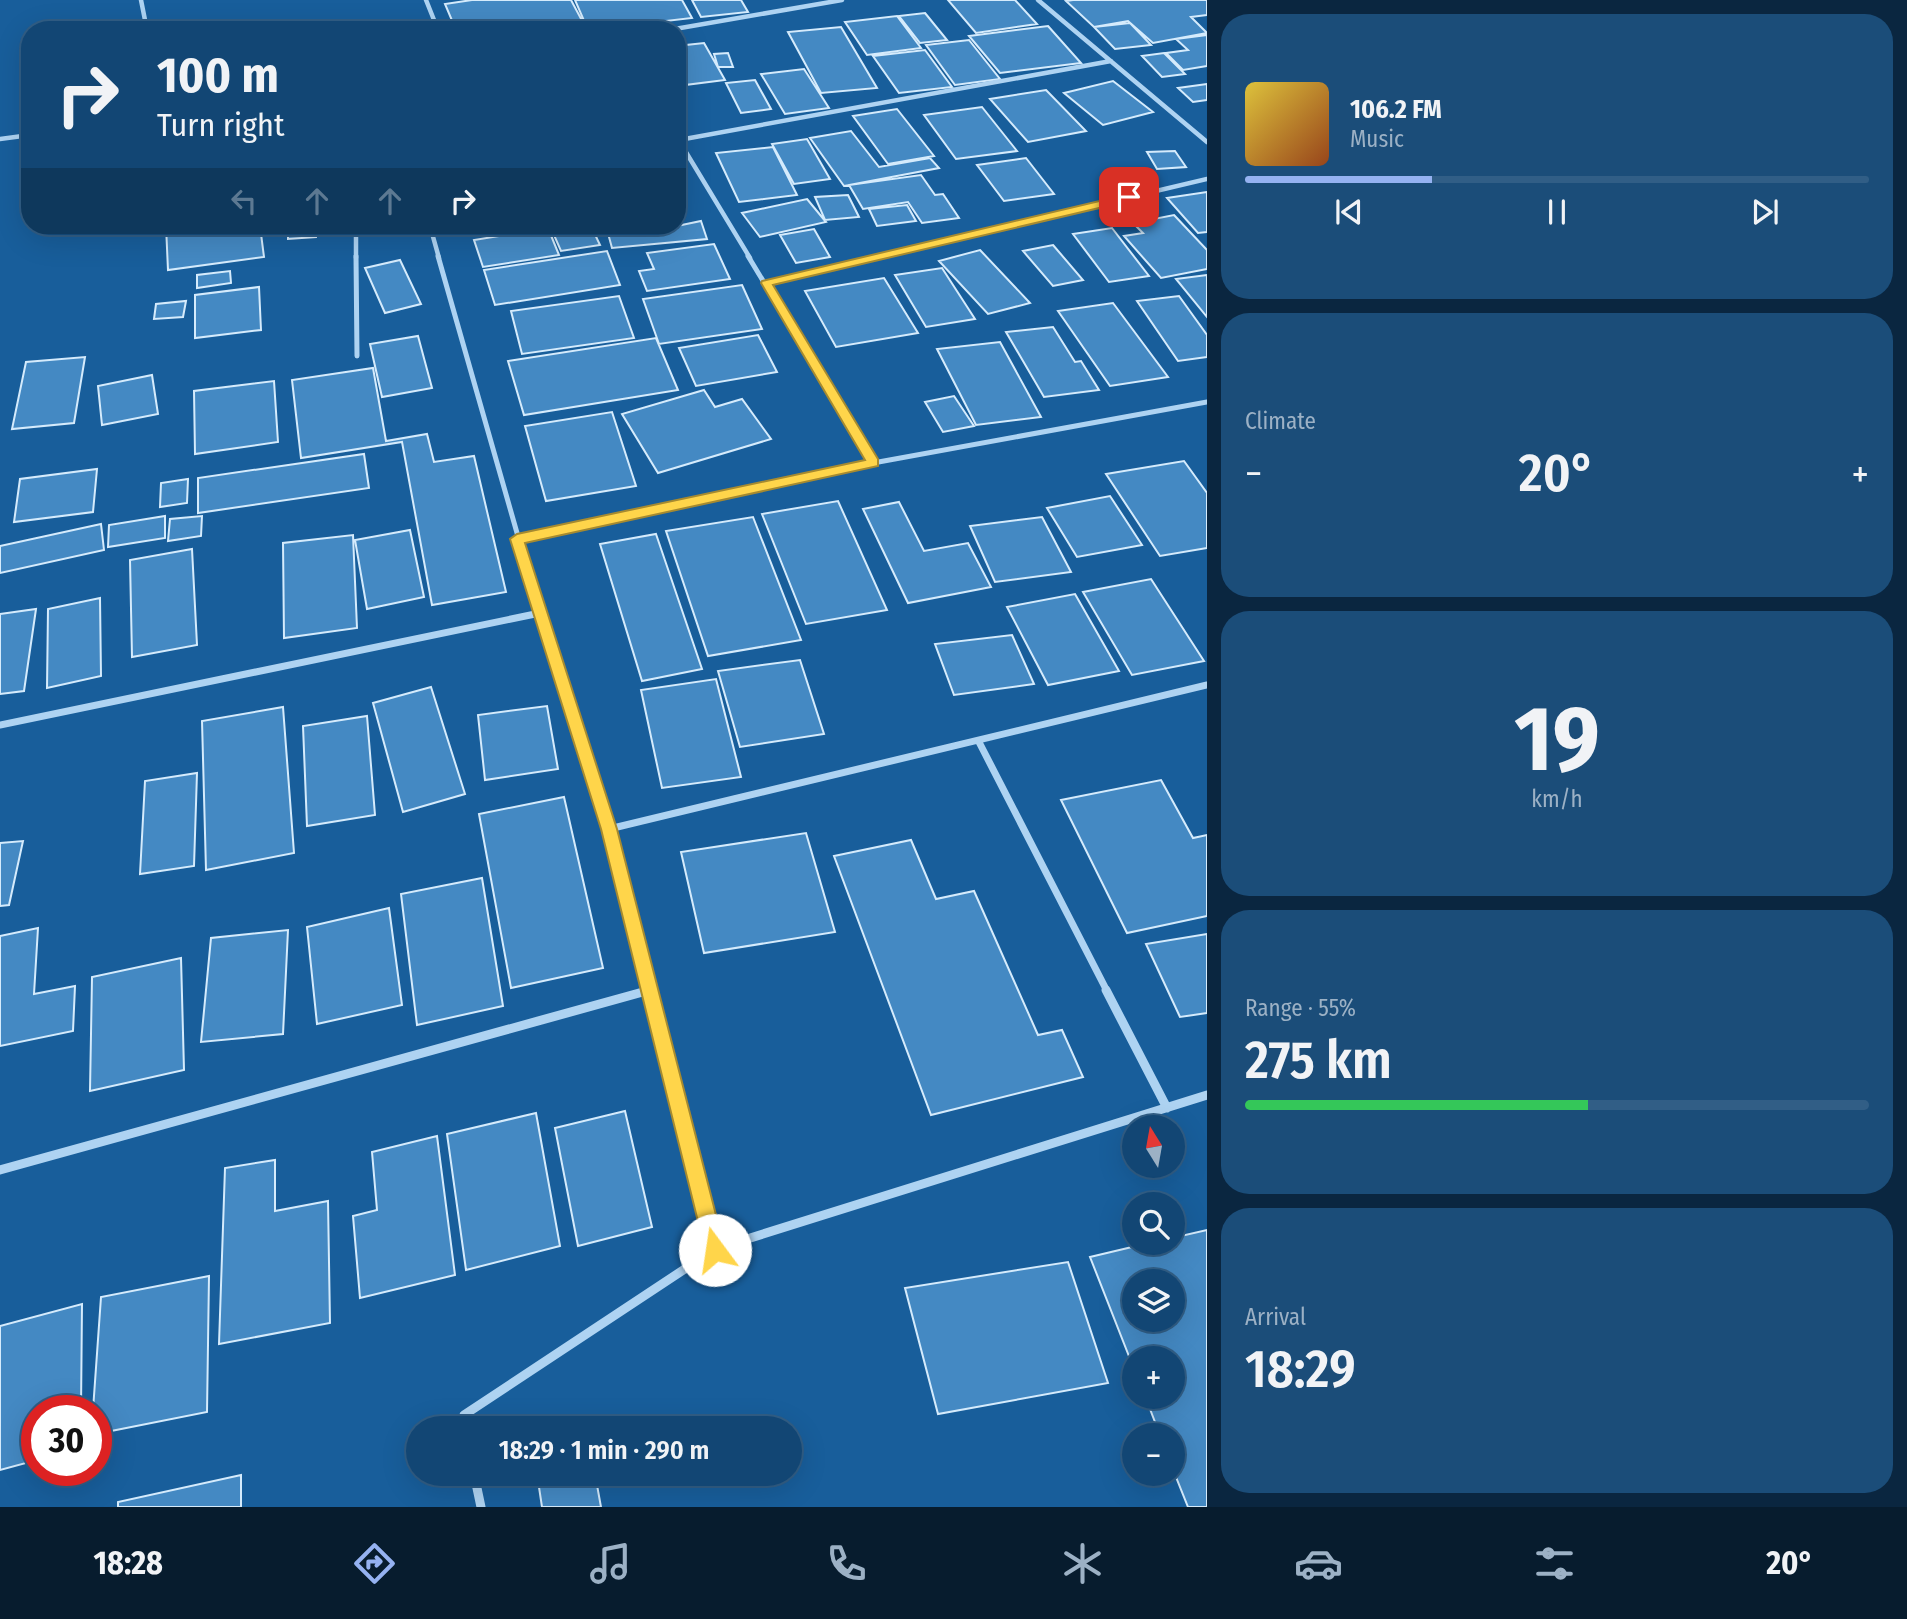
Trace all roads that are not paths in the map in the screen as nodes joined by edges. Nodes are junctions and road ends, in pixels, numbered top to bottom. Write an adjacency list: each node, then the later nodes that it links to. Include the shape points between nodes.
1 (141, 0): 5 (street)
2 (426, 0): 6 (street)
3 (842, 0): 7 (street)
4 (1038, 0): 8 (street)
5 (145, 21)
6 (434, 21)
7 (686, 27)
8 (1111, 61): 10 (street); 12 (street)
9 (21, 136): 11 (street)
10 (686, 138)
11 (0, 139)
12 (1207, 142)
13 (686, 153): 17 (street)
14 (1207, 179): 17 (street)
15 (356, 235): 18 (street)
16 (433, 235): 21 (street)
17 (766, 283): 20 (street)
18 (357, 356)
19 (1207, 402): 20 (street)
20 (873, 463): 21 (street)
21 (517, 539): 22 (street)
22 (540, 613): 24 (street); 26 (street)
23 (1207, 685): 25 (street)
24 (0, 725)
25 (979, 742): 26 (street); 29 (street)
26 (609, 829): 27 (street)
27 (650, 990): 30 (street); 31 (street)
28 (1207, 1095): 29 (street)
29 (1167, 1108): 31 (street)
30 (0, 1170)
31 (715, 1250): 32 (street)
32 (464, 1416)
33 (477, 1486): 34 (street)
34 (481, 1507)

